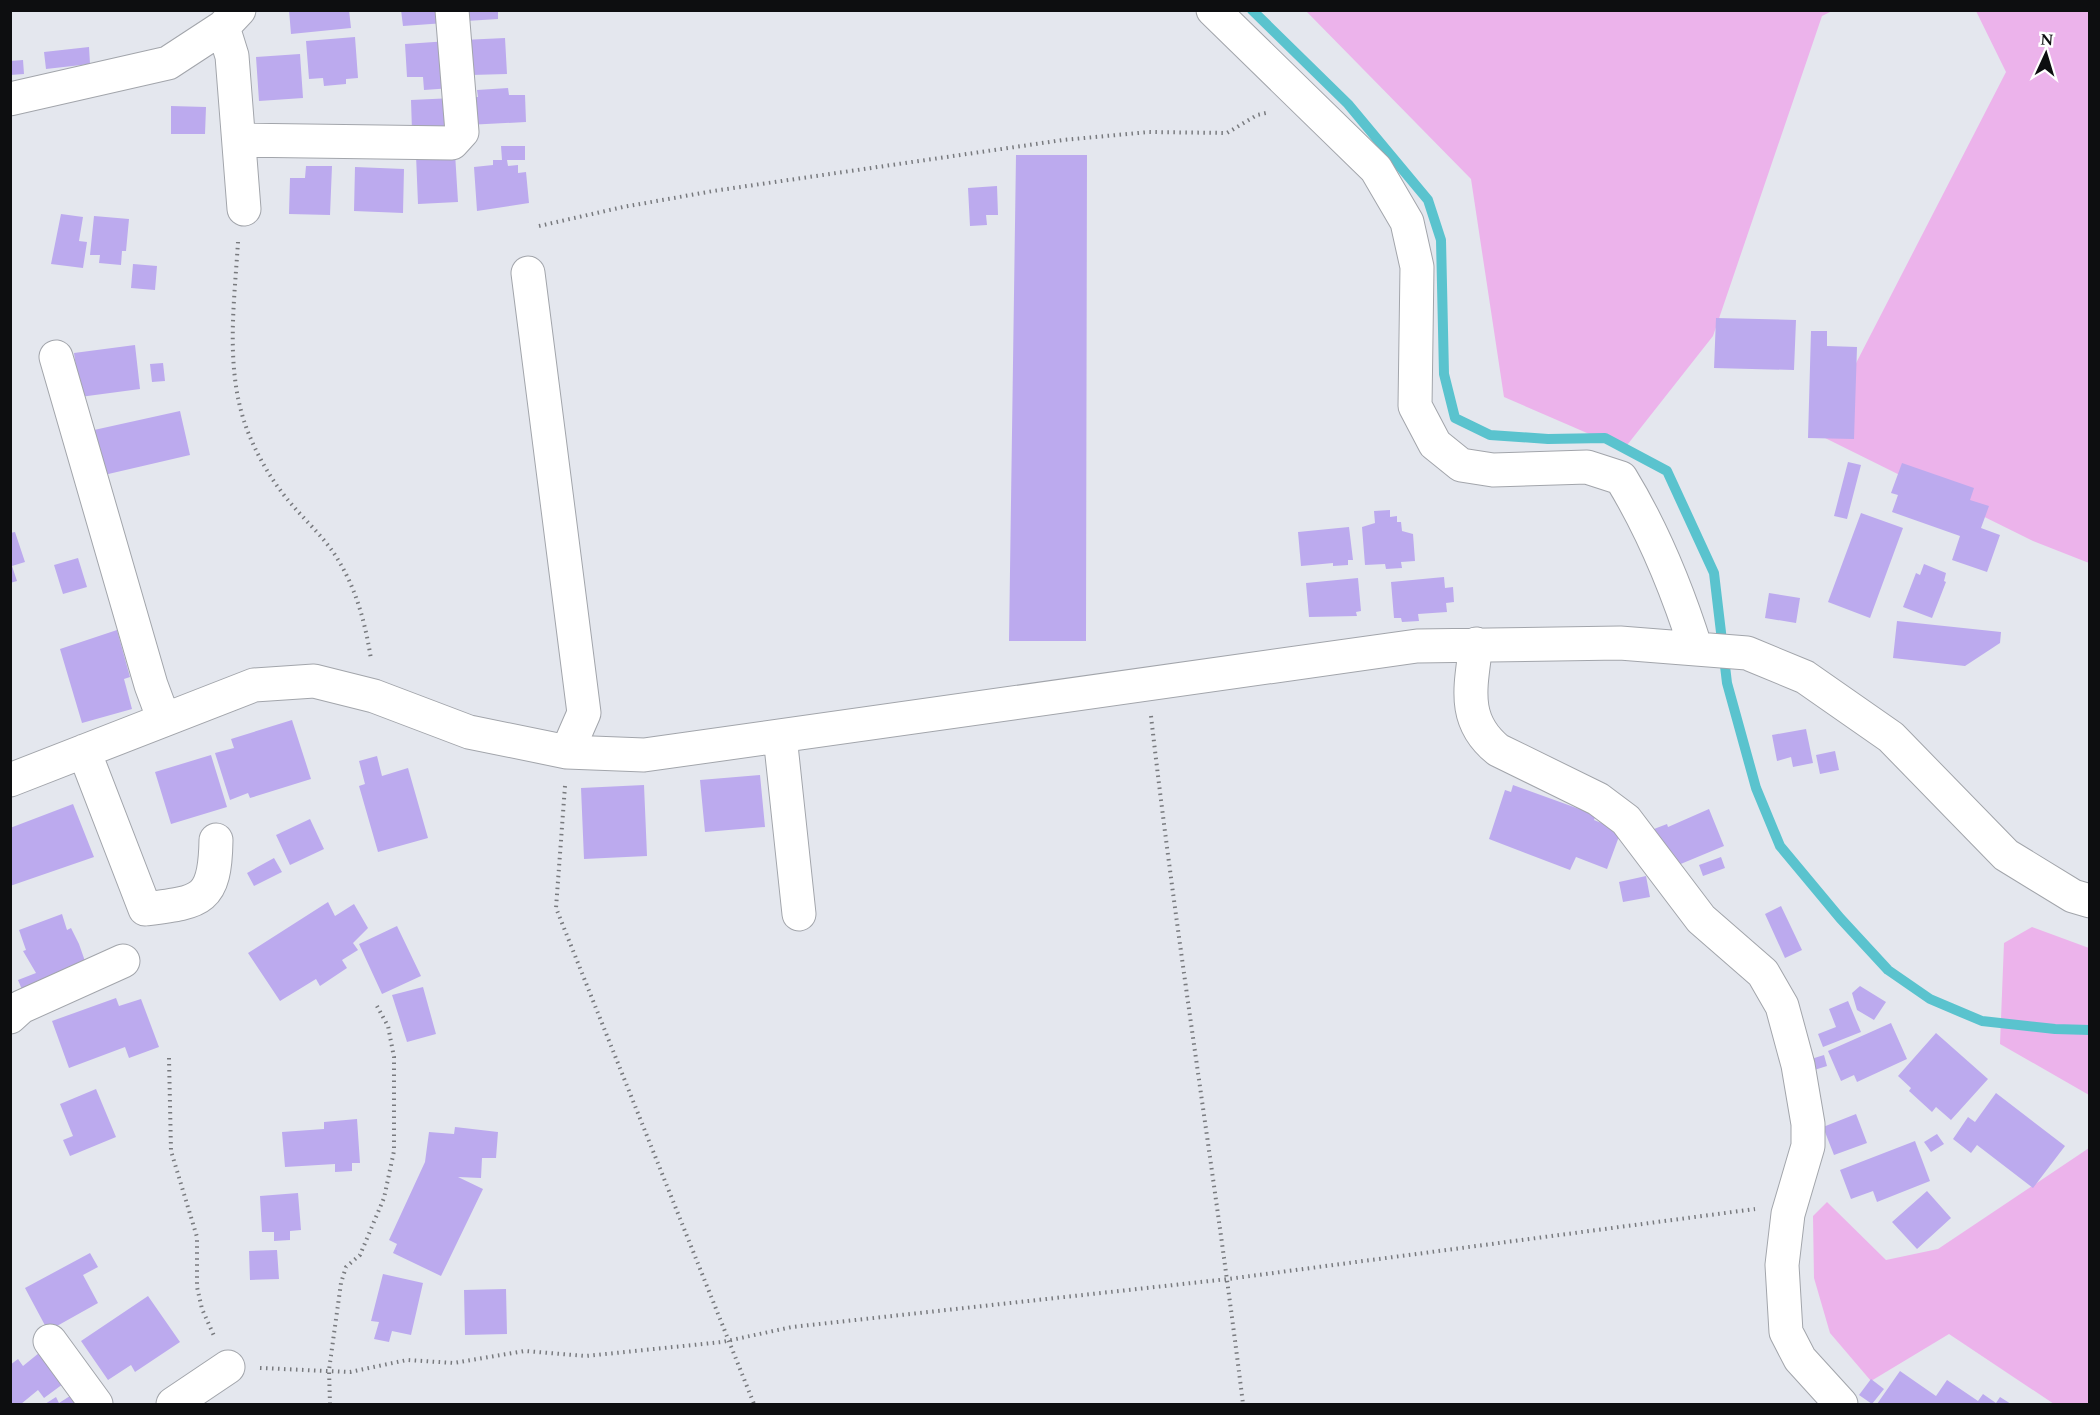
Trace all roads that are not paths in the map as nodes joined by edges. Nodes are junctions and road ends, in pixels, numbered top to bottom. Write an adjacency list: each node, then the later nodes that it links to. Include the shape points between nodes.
1 (453, 10): 5 (street, via 462,132 452,143)
2 (1213, 10): 10 (street, via 1376,169 1407,222 1417,267 1415,406 1435,444 1461,465 1493,470 1587,467 1621,478 1649,527 1682,603)
3 (231, 19): 4 (street, via 168,63); 5 (street)
4 (10, 99)
5 (239, 140): 6 (street)
6 (244, 209)
7 (528, 273): 14 (street, via 584,713)
8 (56, 357): 11 (street)
9 (1476, 644): 10 (street, via 1620,643); 12 (street, via 1418,646); 25 (street, via 1470,699 1476,728 1486,740 1498,750 1598,799 1626,820 1701,919 1763,973 1782,1006 1808,1124 1808,1146 1788,1214 1782,1265 1786,1332 1800,1359)
10 (1721, 650): 17 (street, via 1805,677 1891,737 2006,855 2073,896)
11 (164, 720): 13 (street); 14 (street, via 254,685 314,681 374,696 469,732)
12 (780, 736): 14 (street, via 644,755); 18 (street)
13 (84, 751): 15 (street); 16 (street, via 145,909 179,905 201,897 212,883)
14 (567, 752)
15 (10, 780)
16 (216, 840)
17 (2090, 901)
18 (799, 914)
19 (123, 961): 20 (street, via 21,1007)
20 (10, 1017)
21 (50, 1341): 23 (street)
22 (228, 1367): 24 (street)
23 (96, 1404)
24 (173, 1404)
25 (1840, 1404)

